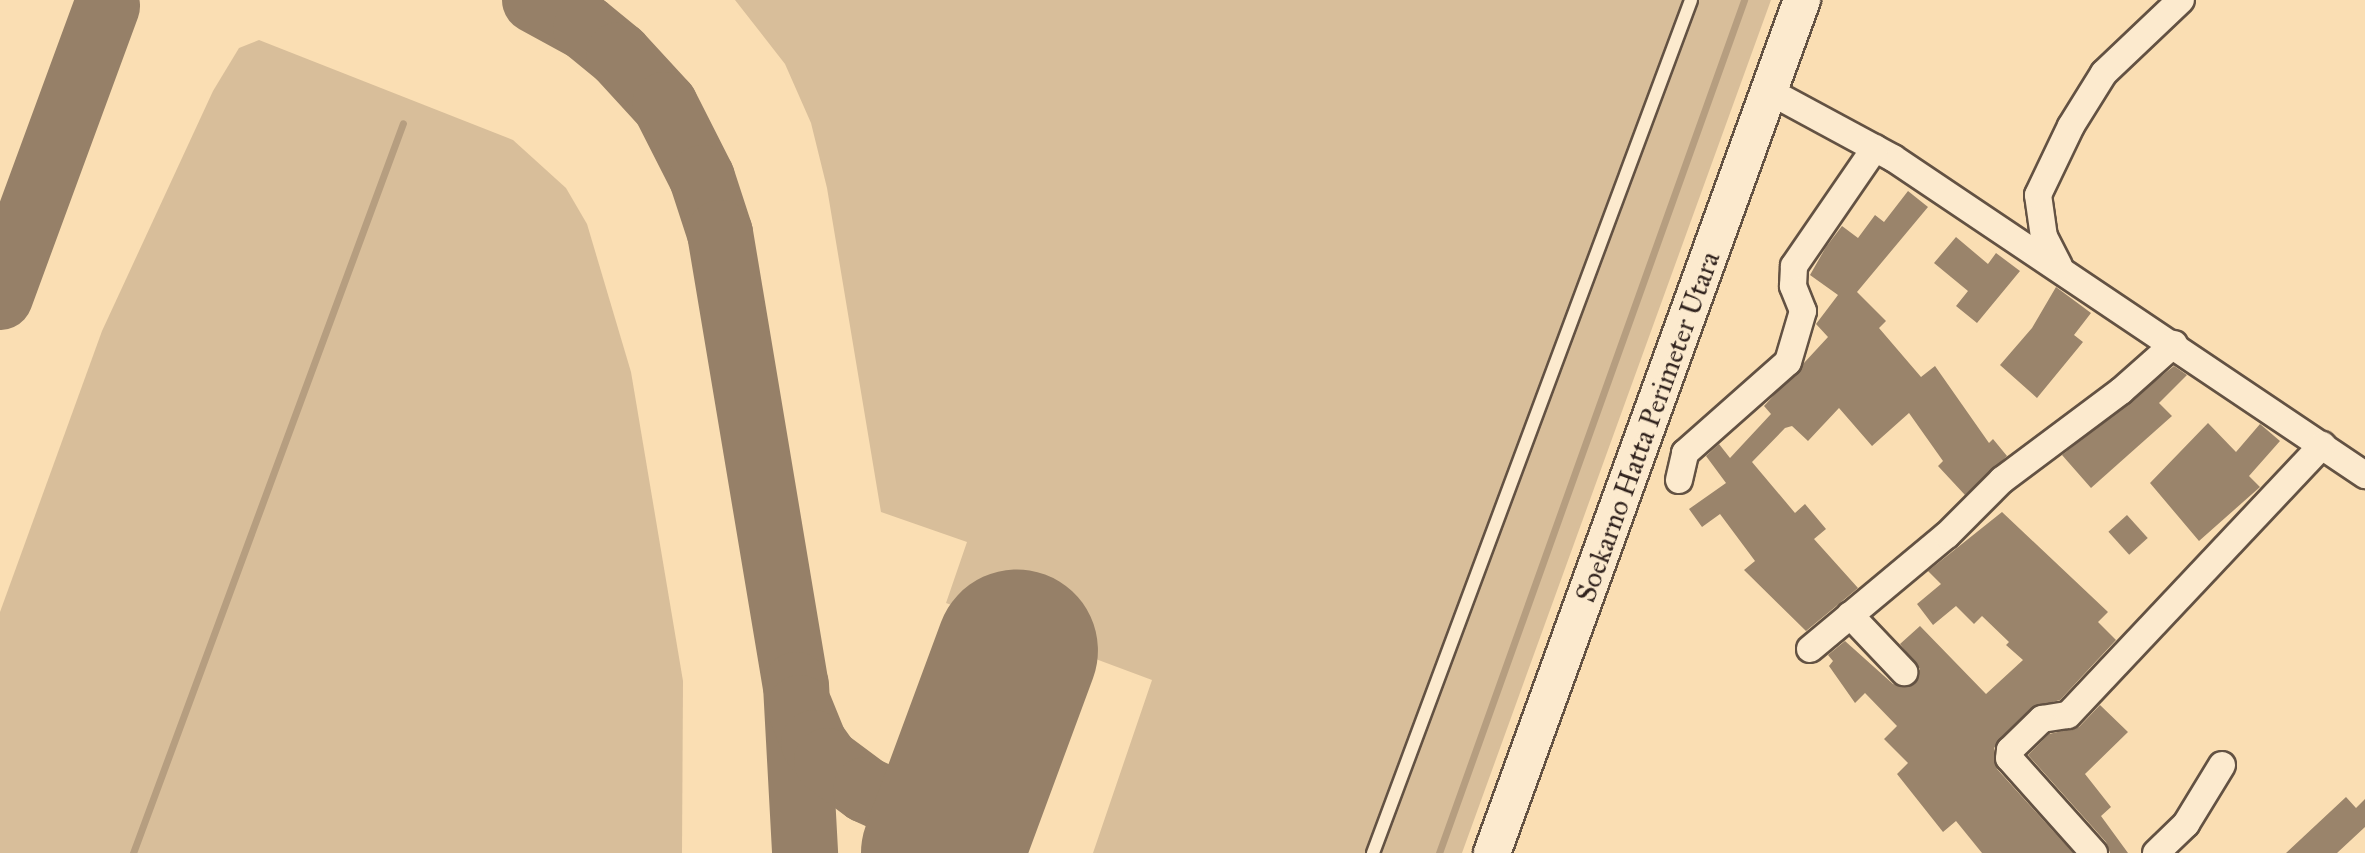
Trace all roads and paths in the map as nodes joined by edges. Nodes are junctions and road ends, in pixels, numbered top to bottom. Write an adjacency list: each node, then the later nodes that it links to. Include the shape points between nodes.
1 (1691, 0): 17 (lane)
2 (1802, 0): 4 (main road, Soekarno Hatta Perimeter Utara)
3 (2178, 1): 6 (street, via 2104,73 2038,195 2044,237)
4 (1769, 91): 5 (street); 9 (main road, Soekarno Hatta Perimeter Utara)
5 (1875, 148): 6 (street); 10 (street, via 1794,266 1793,286 1803,311 1788,362)
6 (2059, 266): 7 (street)
7 (2174, 344): 8 (street); 13 (street, via 2002,480 1947,535)
8 (2322, 445): 11 (street); 19 (street, via 2068,715 2042,719 2010,750 2009,758)
9 (1640, 449): 10 (street); 18 (main road, Soekarno Hatta Perimeter Utara)
10 (1685, 453): 12 (street)
11 (2365, 475)
12 (1679, 480)
13 (1850, 615): 14 (street); 15 (street)
14 (1810, 649)
15 (1904, 672)
16 (2222, 765): 20 (street, via 2186,824)
17 (1373, 853)
18 (1492, 853)
19 (2094, 853)
20 (2156, 853)

